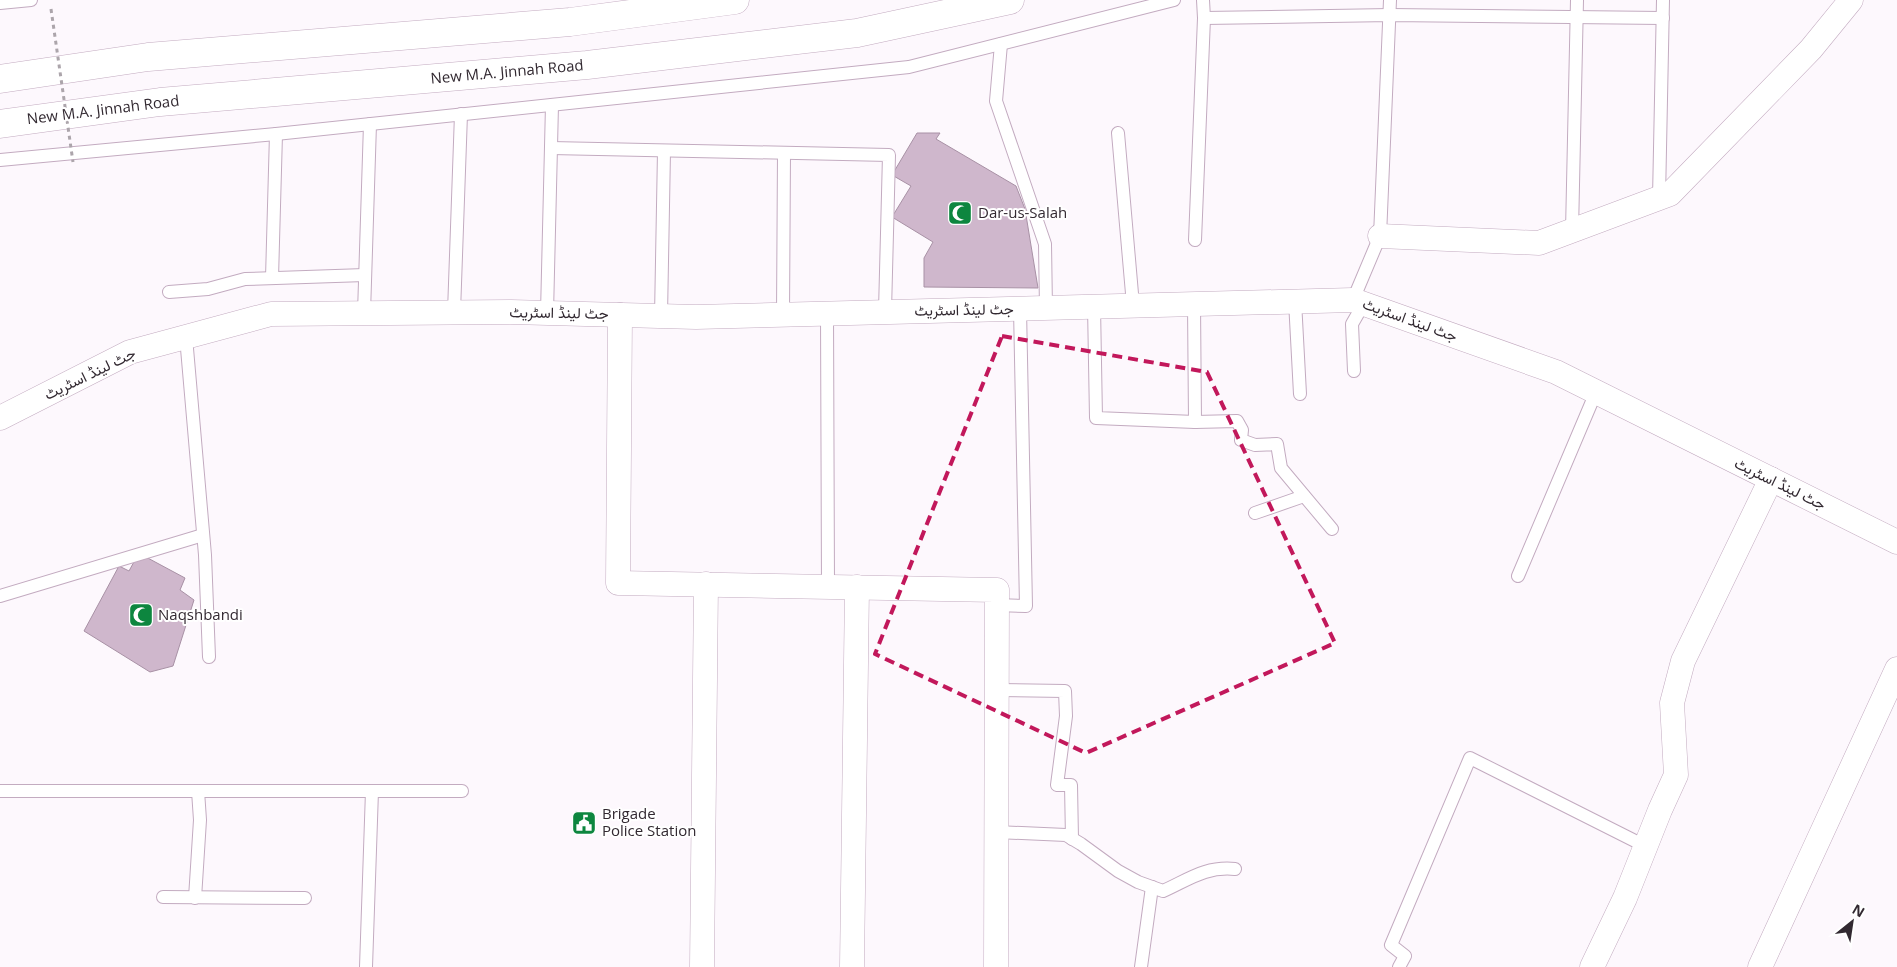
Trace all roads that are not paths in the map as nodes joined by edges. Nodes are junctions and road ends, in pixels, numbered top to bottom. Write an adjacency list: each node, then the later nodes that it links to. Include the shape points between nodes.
1 (31, 0): 10 (lane)
2 (735, 0): 16 (main road, via 570,22 148,57)
3 (1010, 0): 19 (main road, New M.A. Jinnah Road, via 847,34 587,65 160,102)
4 (1174, 0): 15 (lane)
5 (1203, 0): 13 (lane)
6 (1390, 0): 11 (lane)
7 (1576, 0): 12 (lane)
8 (1663, 0): 14 (lane)
9 (1851, 0): 27 (street, via 1797,63 1670,194)
10 (0, 3)
11 (1390, 15): 12 (lane); 13 (lane); 29 (lane)
12 (1576, 17): 14 (lane); 28 (lane)
13 (1204, 18): 30 (lane)
14 (1662, 18): 27 (lane)
15 (1001, 44): 17 (lane, via 909,67); 40 (lane, via 996,101 1045,244)
16 (0, 79)
17 (552, 105): 18 (lane); 23 (lane)
18 (461, 114): 20 (lane); 41 (lane)
19 (0, 124)
20 (370, 124): 22 (lane); 31 (lane)
21 (1118, 133): 37 (lane)
22 (276, 134): 26 (lane); 32 (lane)
23 (551, 148): 24 (lane); 44 (lane)
24 (664, 151): 25 (lane); 48 (lane)
25 (784, 153): 42 (lane, via 889,155); 46 (lane)
26 (0, 160)
27 (1659, 198): 28 (street)
28 (1572, 231): 29 (street, via 1540,243)
29 (1380, 236): 35 (lane)
30 (1195, 240)
31 (365, 275): 32 (lane); 43 (lane)
32 (272, 278): 33 (lane, via 245,279 208,289)
33 (169, 292)
34 (1296, 301): 35 (street, جٹ لینڈ اسٹریٹ); 36 (street, جٹ لینڈ اسٹریٹ); 52 (lane)
35 (1358, 302): 50 (lane, via 1352,324); 51 (street, جٹ لینڈ اسٹریٹ, via 1556,372)
36 (1194, 304): 37 (street, جٹ لینڈ اسٹریٹ); 54 (lane)
37 (1132, 305): 38 (street, جٹ لینڈ اسٹریٹ)
38 (1094, 306): 40 (street, جٹ لینڈ اسٹریٹ); 54 (lane, via 1096,418)
39 (1020, 308): 40 (street, جٹ لینڈ اسٹریٹ); 42 (street, جٹ لینڈ اسٹریٹ); 66 (lane, via 1026,606)
40 (1046, 308)
41 (454, 312): 43 (street, جٹ لینڈ اسٹریٹ); 44 (street, جٹ لینڈ اسٹریٹ)
42 (885, 312): 45 (street, جٹ لینڈ اسٹریٹ)
43 (364, 313): 49 (street, جٹ لینڈ اسٹریٹ, via 271,314)
44 (547, 313): 47 (street, جٹ لینڈ اسٹریٹ)
45 (827, 313): 46 (street, جٹ لینڈ اسٹریٹ); 63 (lane)
46 (783, 314): 48 (street, جٹ لینڈ اسٹریٹ)
47 (620, 315): 48 (street, جٹ لینڈ اسٹریٹ); 62 (street, via 618,583)
48 (661, 316)
49 (186, 337): 53 (street, جٹ لینڈ اسٹریٹ, via 130,352); 59 (lane)
50 (1354, 371)
51 (1596, 392): 55 (street, جٹ لینڈ اسٹریٹ); 61 (lane)
52 (1300, 394)
53 (0, 418)
54 (1195, 422): 56 (lane, via 1237,421 1242,430 1241,440 1256,445 1277,444 1281,468)
55 (1771, 479): 60 (street, جٹ لینڈ اسٹریٹ); 76 (street, via 1683,661 1672,704 1676,776)
56 (1304, 496): 57 (lane); 58 (lane)
57 (1255, 513)
58 (1332, 528)
59 (203, 535): 65 (lane); 67 (lane)
60 (1897, 542)
61 (1518, 576)
62 (706, 584): 63 (street); 83 (street)
63 (828, 587): 64 (street)
64 (857, 587): 66 (street, via 997,590); 84 (street)
65 (0, 596)
66 (996, 605): 69 (street)
67 (208, 657)
68 (1897, 669): 89 (street)
69 (996, 690): 74 (street); 75 (lane, via 1065,691 1066,716 1057,785 1071,785)
70 (0, 791): 71 (lane)
71 (198, 791): 72 (lane); 80 (lane, via 200,820)
72 (372, 791): 73 (lane); 82 (lane)
73 (462, 791)
74 (996, 832): 75 (lane, via 1066,835); 85 (street)
75 (1072, 839): 78 (lane, via 1118,871)
76 (1647, 846): 87 (lane, via 1470,758 1390,945 1405,956); 88 (street)
77 (1235, 869): 78 (lane, via 1201,872 1162,891)
78 (1152, 887): 86 (lane)
79 (163, 897): 80 (lane)
80 (195, 898): 81 (lane)
81 (305, 898)
82 (366, 967)
83 (702, 967)
84 (852, 967)
85 (996, 967)
86 (1141, 967)
87 (1399, 967)
88 (1592, 967)
89 (1760, 967)

